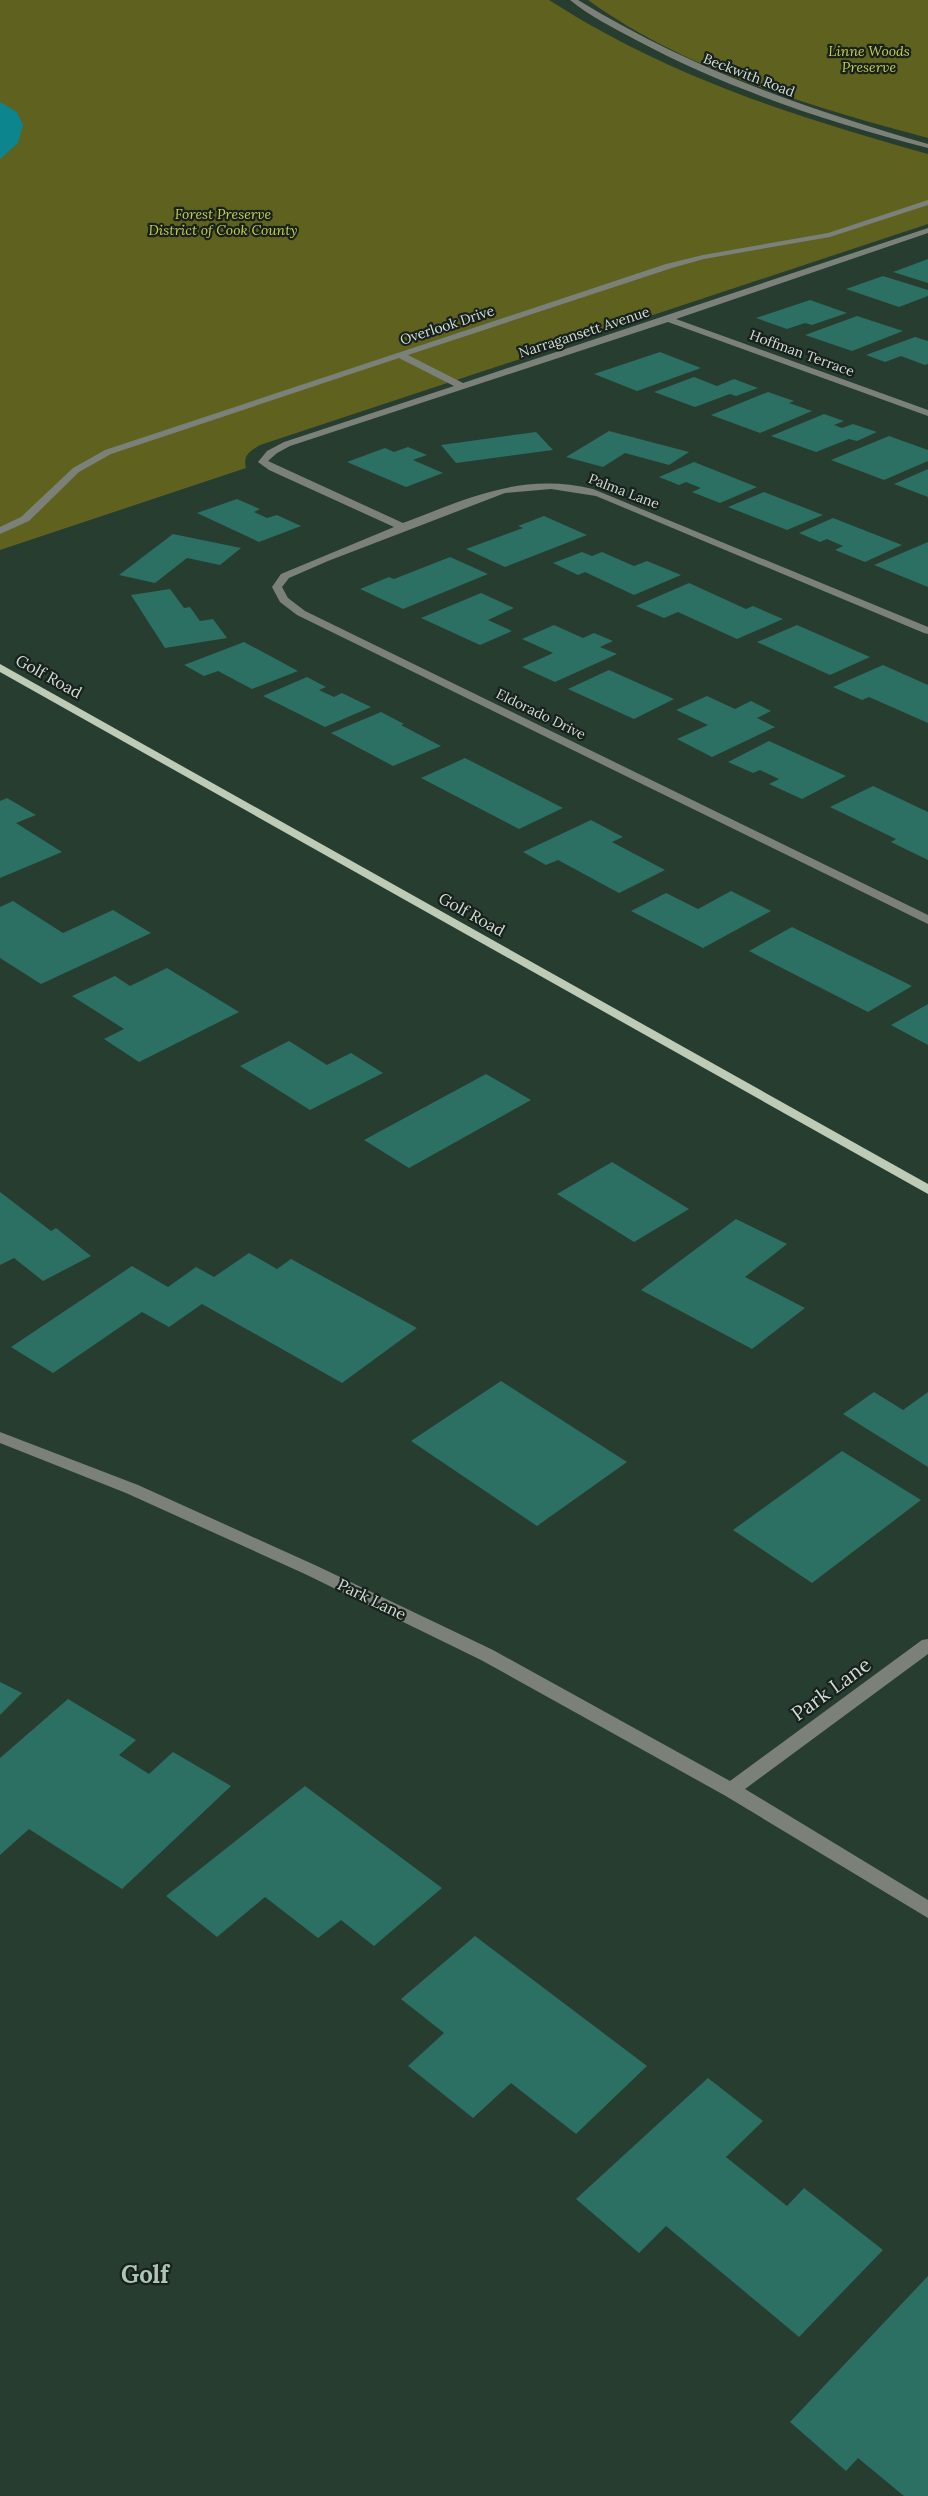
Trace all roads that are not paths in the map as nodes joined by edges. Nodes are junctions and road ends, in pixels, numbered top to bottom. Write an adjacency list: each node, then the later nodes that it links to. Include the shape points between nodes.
1 (573, 0): 2 (street, Beckwith Road, via 612,25 696,68 786,103)
2 (928, 146)
3 (928, 202): 6 (street, Overlook Drive, via 830,235 669,266)
4 (928, 230): 5 (street, Narragansett Avenue)
5 (668, 319): 7 (street, Narragansett Avenue); 8 (street, Hoffman Terrace)
6 (399, 354): 7 (street); 10 (street, Overlook Drive, via 108,452 76,470 25,519)
7 (461, 386): 9 (street, Narragansett Avenue, via 271,451 263,462)
8 (928, 412)
9 (403, 527): 11 (street, Palma Lane, via 498,492 549,485 573,487 599,494); 13 (street, Eldorado Drive, via 285,576 277,587 284,600 301,613)
10 (0, 531)
11 (928, 632)
12 (0, 667): 14 (main road, Golf Road)
13 (928, 920)
14 (928, 1190)
15 (0, 1437): 17 (street, Park Lane, via 132,1489 487,1655)
16 (928, 1645): 17 (street, Park Lane)
17 (731, 1790): 18 (street, Park Lane)
18 (928, 1910)

